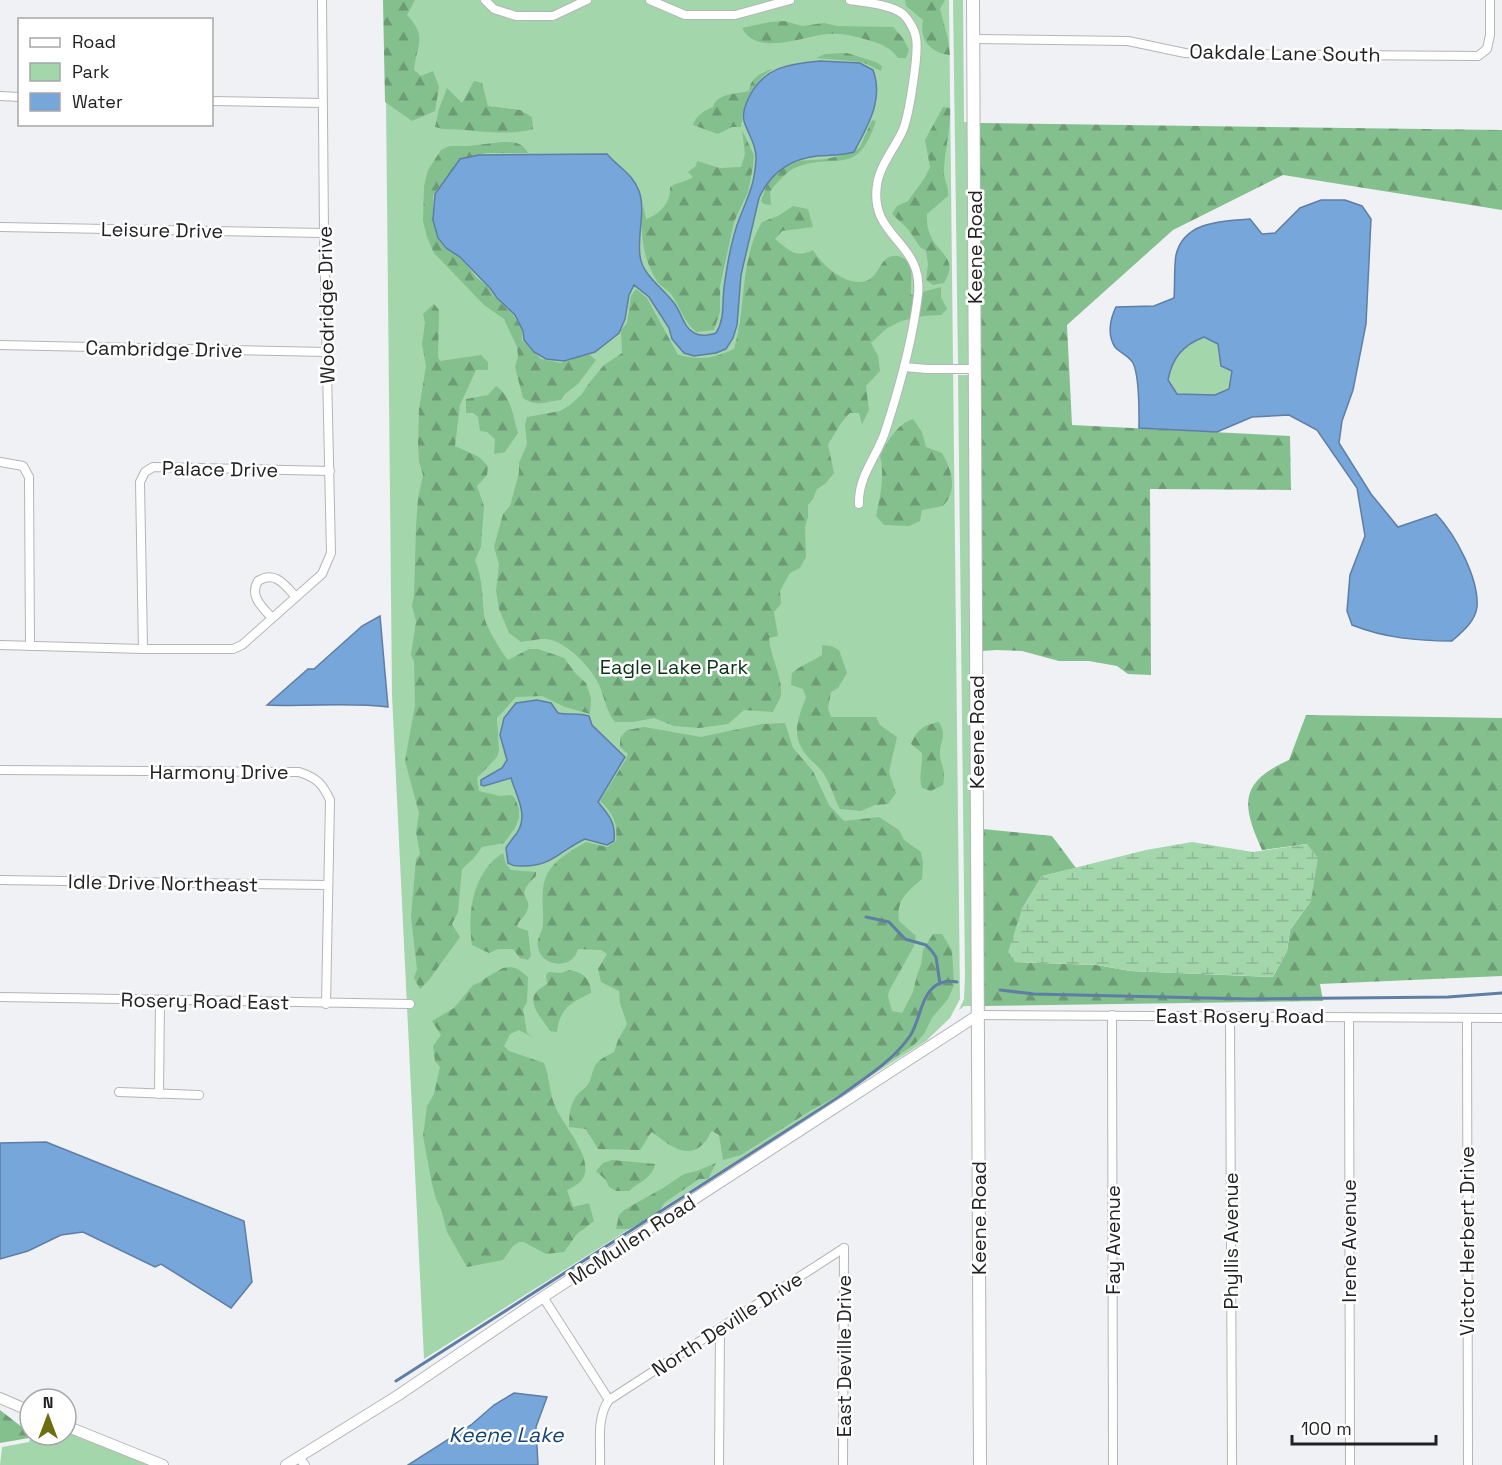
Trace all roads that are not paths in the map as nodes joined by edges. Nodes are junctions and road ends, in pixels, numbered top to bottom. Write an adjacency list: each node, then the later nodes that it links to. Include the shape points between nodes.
1 (322, 0): 13 (street, Woodridge Drive)
2 (484, 0): 3 (street, via 494,9 516,16 553,16)
3 (587, 0)
4 (650, 0): 5 (street, via 685,15 735,15)
5 (790, 0)
6 (850, 0): 18 (street, via 903,15 916,37 908,114 877,182 876,199 882,222 911,257 918,279)
7 (973, 0): 9 (main road, Keene Road)
8 (1490, 0): 9 (street, Oakdale Lane South, via 1487,50 1478,56 1210,54 1128,41)
9 (974, 39): 19 (main road, Keene Road)
10 (0, 96): 11 (street)
11 (18, 97)
12 (213, 101): 13 (street)
13 (322, 103): 15 (street, Woodridge Drive)
14 (0, 227): 15 (street, Leisure Drive)
15 (324, 233): 17 (street, Woodridge Drive)
16 (0, 345): 17 (street, Cambridge Drive)
17 (327, 352): 21 (street, Woodridge Drive)
18 (904, 367): 19 (street); 22 (street, via 886,430 859,489)
19 (976, 369): 35 (main road, Keene Road)
20 (0, 462): 26 (street, via 23,466 29,477)
21 (330, 471): 23 (street, Woodridge Drive, via 331,553 322,574); 27 (street, Palace Drive, via 153,467 145,472 140,482)
22 (859, 504)
23 (296, 597): 24 (street, Woodridge Drive); 24 (street, via 279,579 267,577 258,581 254,592 257,600)
24 (272, 618): 27 (street, Woodridge Drive, via 233,649)
25 (0, 645): 26 (street, Woodridge Drive)
26 (30, 646): 27 (street, Woodridge Drive)
27 (143, 649)
28 (0, 770): 30 (street, Harmony Drive, via 299,772 314,777 330,800)
29 (0, 880): 30 (street, Idle Drive Northeast)
30 (327, 885): 33 (street, Harmony Drive)
31 (0, 998): 32 (street, Rosery Road East)
32 (160, 1000): 33 (street, Rosery Road East); 42 (street)
33 (326, 1004): 34 (street, Rosery Road East)
34 (410, 1004)
35 (978, 1015): 36 (street, East Rosery Road); 45 (street, McMullen Road); 57 (main road, Keene Road)
36 (1112, 1015): 37 (street, East Rosery Road); 58 (street, Fay Avenue)
37 (1230, 1016): 38 (street, East Rosery Road); 59 (street, Phyllis Avenue)
38 (1349, 1017): 39 (street, East Rosery Road); 60 (street, Irene Avenue)
39 (1467, 1018): 40 (street, East Rosery Road); 61 (street, Victor Herbert Drive)
40 (1502, 1018)
41 (119, 1092): 42 (street)
42 (159, 1094): 43 (street)
43 (200, 1095)
44 (844, 1248): 46 (street, North Deville Drive); 56 (street, East Deville Drive)
45 (543, 1298): 48 (street); 51 (street, McMullen Road)
46 (720, 1328): 48 (street, North Deville Drive); 55 (street)
47 (0, 1398): 49 (street)
48 (609, 1400): 54 (street, via 601,1418)
49 (18, 1406)
50 (78, 1431): 52 (street)
51 (302, 1461): 53 (street, McMullen Road)
52 (163, 1465)
53 (286, 1465)
54 (600, 1465)
55 (719, 1465)
56 (843, 1465)
57 (980, 1465)
58 (1113, 1465)
59 (1232, 1465)
60 (1350, 1465)
61 (1468, 1465)

